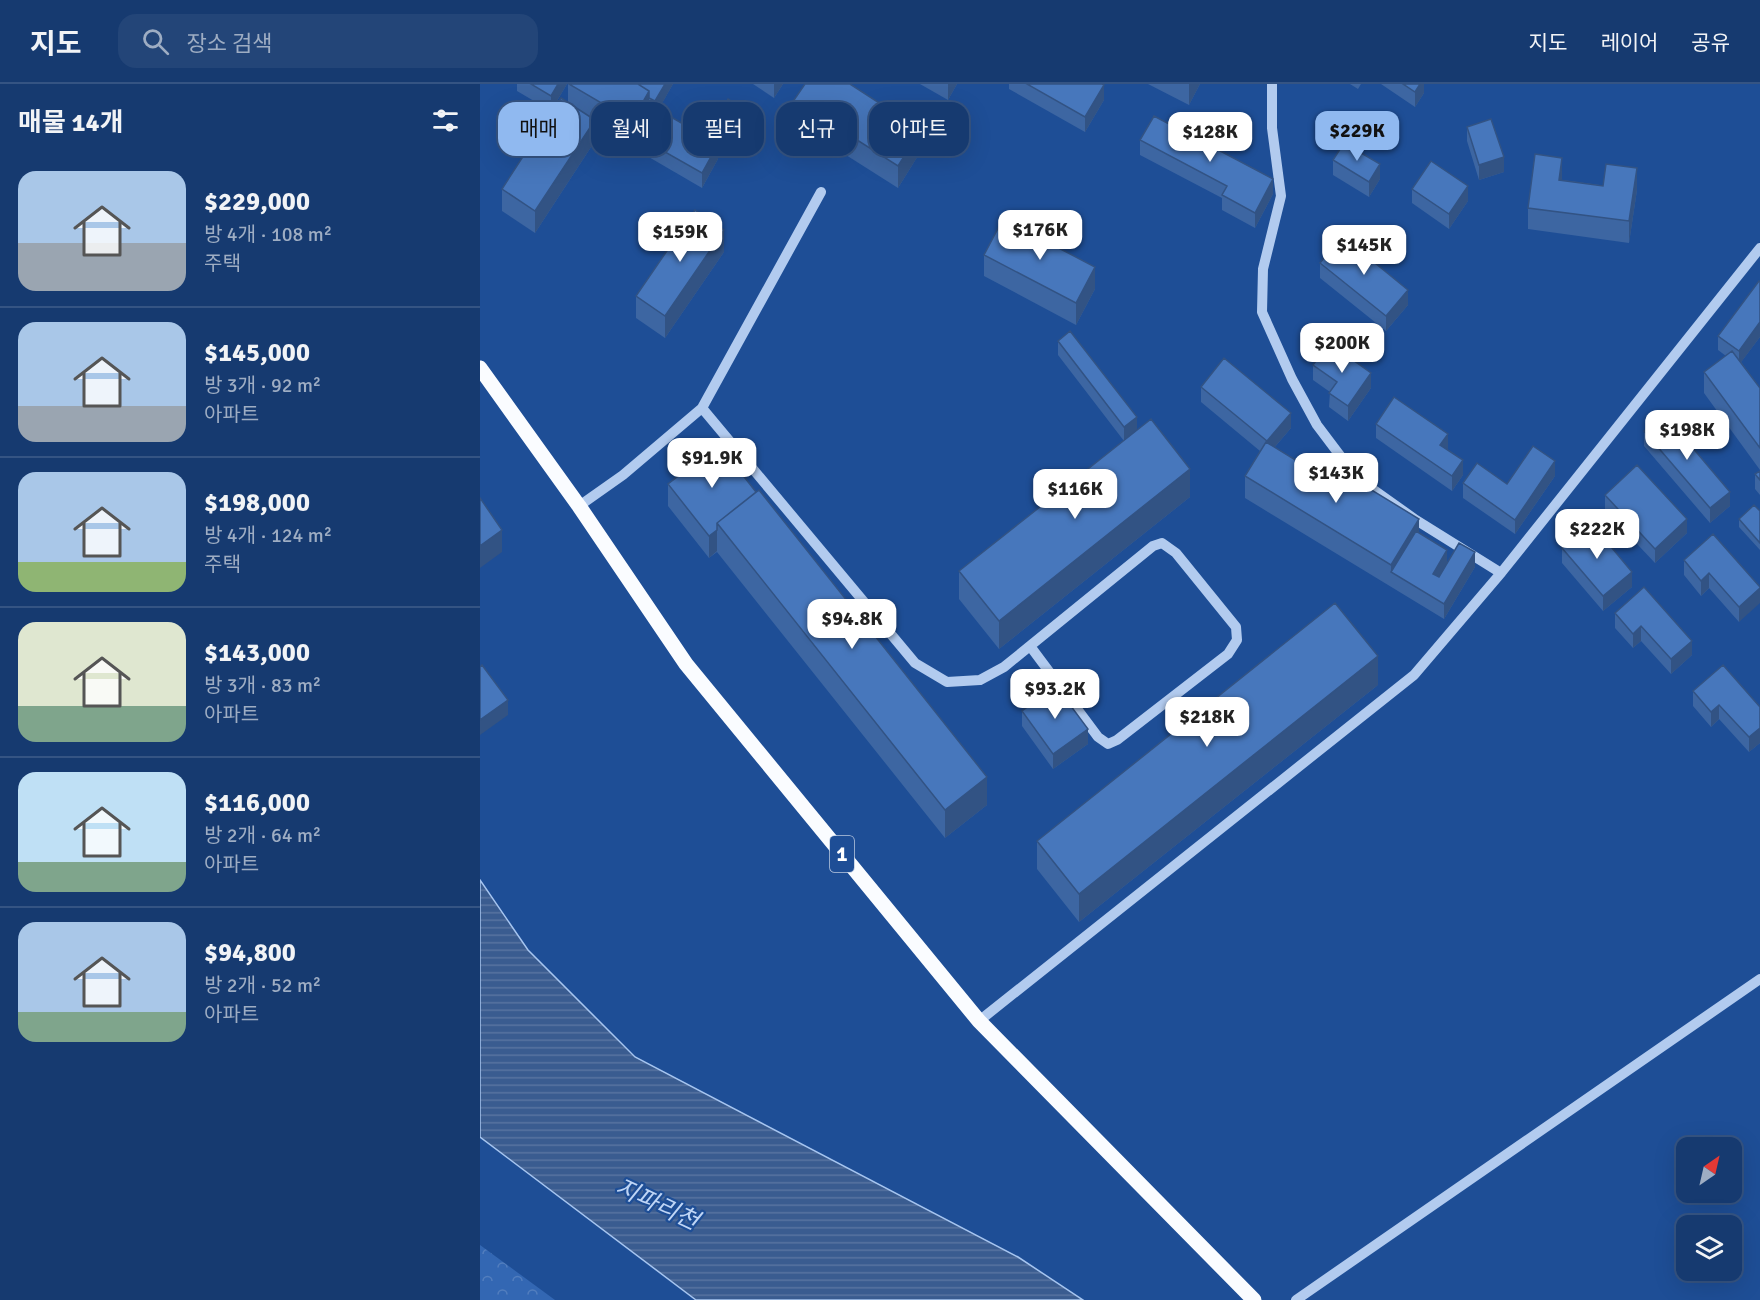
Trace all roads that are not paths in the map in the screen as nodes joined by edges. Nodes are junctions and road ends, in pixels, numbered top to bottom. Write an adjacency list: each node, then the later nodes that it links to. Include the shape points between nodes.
1 (1272, 84): 7 (street, via 1272,128 1281,196 1263,269 1262,312 1292,379 1317,425 1357,478)
2 (821, 192): 5 (street)
3 (1760, 248): 7 (street)
4 (480, 368): 6 (main road, 1)
5 (702, 408): 6 (street, via 623,475); 8 (street, via 915,663 947,682 980,680)
6 (579, 506): 10 (main road, 1, via 686,664)
7 (1501, 573): 10 (street, via 1414,675)
8 (1030, 646): 8 (street, via 1153,546 1162,543 1176,553 1236,627 1237,639 1228,654 1108,744 1098,737)
9 (1760, 979): 12 (street)
10 (979, 1021): 11 (main road, 1)
11 (1254, 1300)
12 (1296, 1300)

